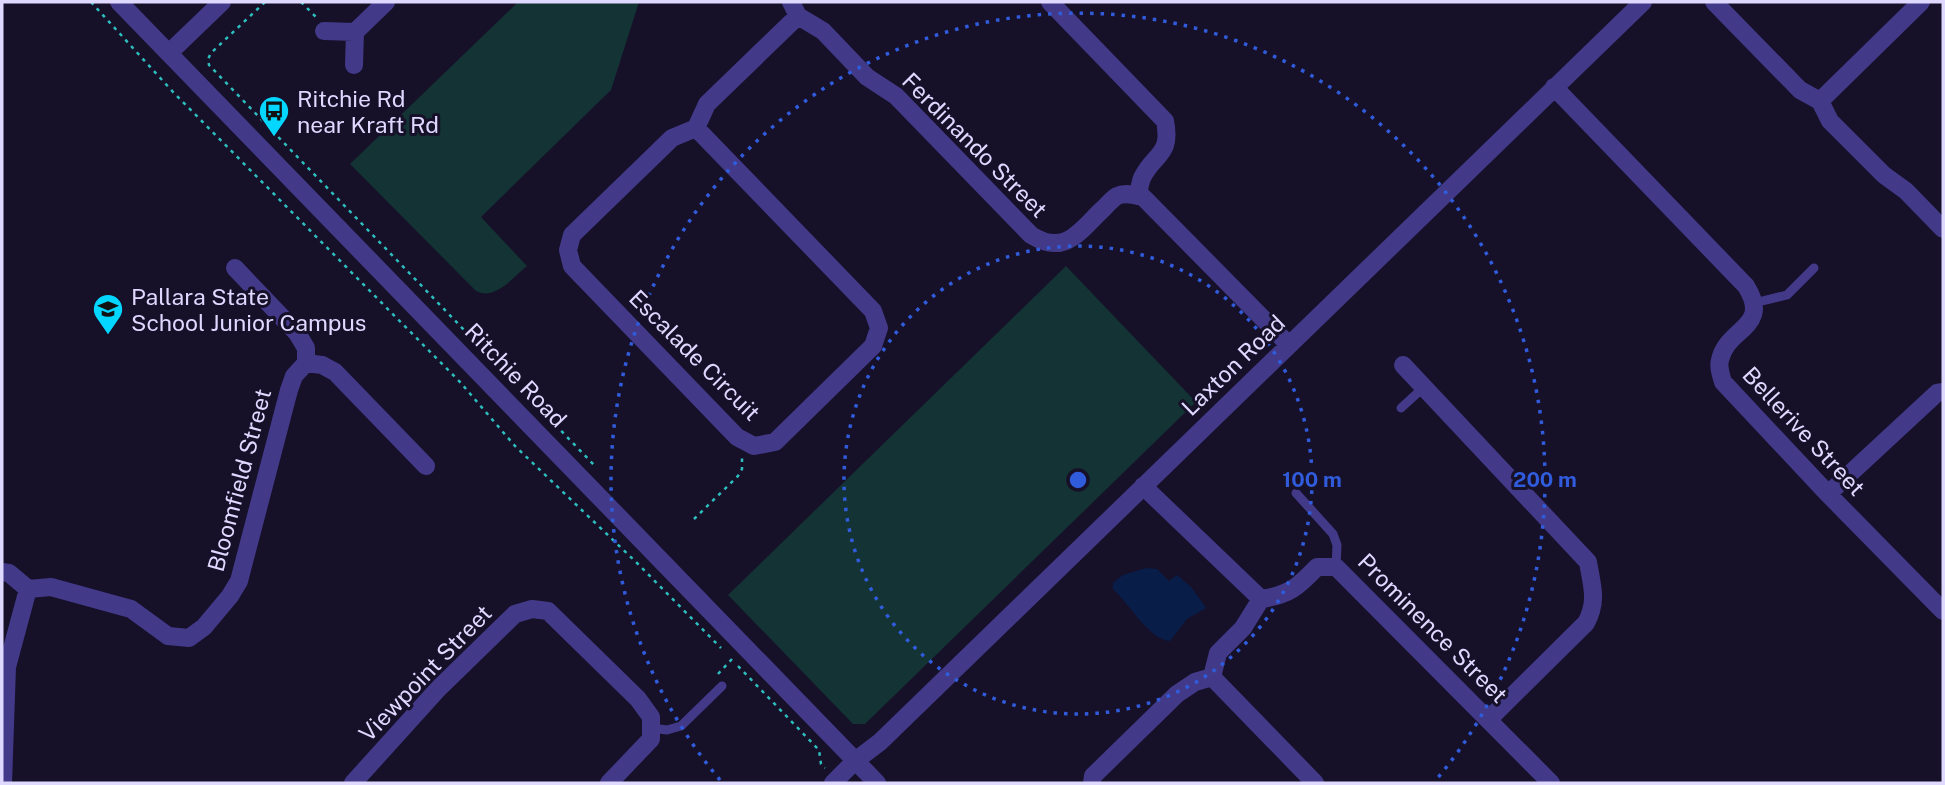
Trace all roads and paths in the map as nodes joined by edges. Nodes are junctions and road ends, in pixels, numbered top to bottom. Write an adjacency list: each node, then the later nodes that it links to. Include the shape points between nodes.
1 (91, 2): 41 (path, via 173,92 460,382 515,446)
2 (119, 2): 13 (street, Ritchie Road)
3 (222, 2): 13 (street)
4 (265, 2): 31 (path, via 211,53 209,65)
5 (386, 2): 12 (street)
6 (1050, 2): 18 (street, via 1164,121 1168,136 1142,178)
7 (1643, 2): 15 (street, Laxton Road)
8 (1714, 2): 16 (street, via 1800,90)
9 (1921, 2): 16 (street)
10 (794, 9): 17 (street, via 707,104); 18 (street, Ferdinando Street, via 823,31 867,77 896,96 1043,243 1070,240 1118,195)
11 (324, 32): 12 (street)
12 (355, 32): 14 (street)
13 (169, 52): 47 (street, Ritchie Road)
14 (354, 65)
15 (1554, 87): 22 (street, via 1746,286); 23 (street, Laxton Road)
16 (1820, 101): 19 (street, via 1830,121)
17 (696, 128): 17 (street, Escalade Circuit, via 673,138 572,236 572,266 737,437 754,446 775,442 873,346 879,328 873,311)
18 (1138, 196): 23 (street)
19 (1943, 229)
20 (235, 268): 24 (street, via 297,333 306,348)
21 (1814, 268): 22 (lane, via 1787,295)
22 (1754, 303): 34 (street, Bellerive Street, via 1751,321 1724,348 1719,362 1723,382)
23 (1289, 345): 32 (street, Laxton Road)
24 (306, 363): 30 (street, via 335,372); 38 (street, Bloomfield Street, via 289,390 239,580 204,627 189,638 168,636 131,608 51,587)
25 (1404, 365): 26 (street)
26 (1424, 387): 28 (lane); 45 (street, via 1588,562 1594,601 1586,623)
27 (1943, 392): 34 (street)
28 (1401, 408)
29 (743, 455): 35 (path, via 738,476)
30 (426, 466)
31 (595, 466)
32 (1143, 486): 39 (street); 47 (street, Laxton Road, via 880,742)
33 (1296, 493): 36 (lane, via 1333,534)
34 (1828, 494): 40 (street, Bellerive Street)
35 (694, 519)
36 (1336, 567): 39 (street, Prominence Street, via 1317,567 1291,590); 45 (street, Prominence Street)
37 (2, 572): 38 (street)
38 (28, 589): 49 (street, via 7,667)
39 (1261, 599): 43 (street, via 1243,628 1218,653)
40 (1943, 611)
41 (722, 650)
42 (732, 659): 48 (path, via 818,750 821,764)
43 (1212, 677): 53 (street, via 1177,694 1093,776); 54 (street)
44 (722, 686): 46 (lane, via 681,726)
45 (1489, 719): 55 (street, Prominence Street)
46 (652, 728): 50 (street, Viewpoint Street, via 651,717 638,699 548,611 531,609 516,614 448,680); 51 (street, via 651,739)
47 (855, 761): 48 (street, Laxton Road); 52 (street, Ritchie Road)
48 (835, 781)
49 (3, 783)
50 (353, 783)
51 (609, 783)
52 (877, 783)
53 (1092, 783)
54 (1315, 783)
55 (1551, 783)

